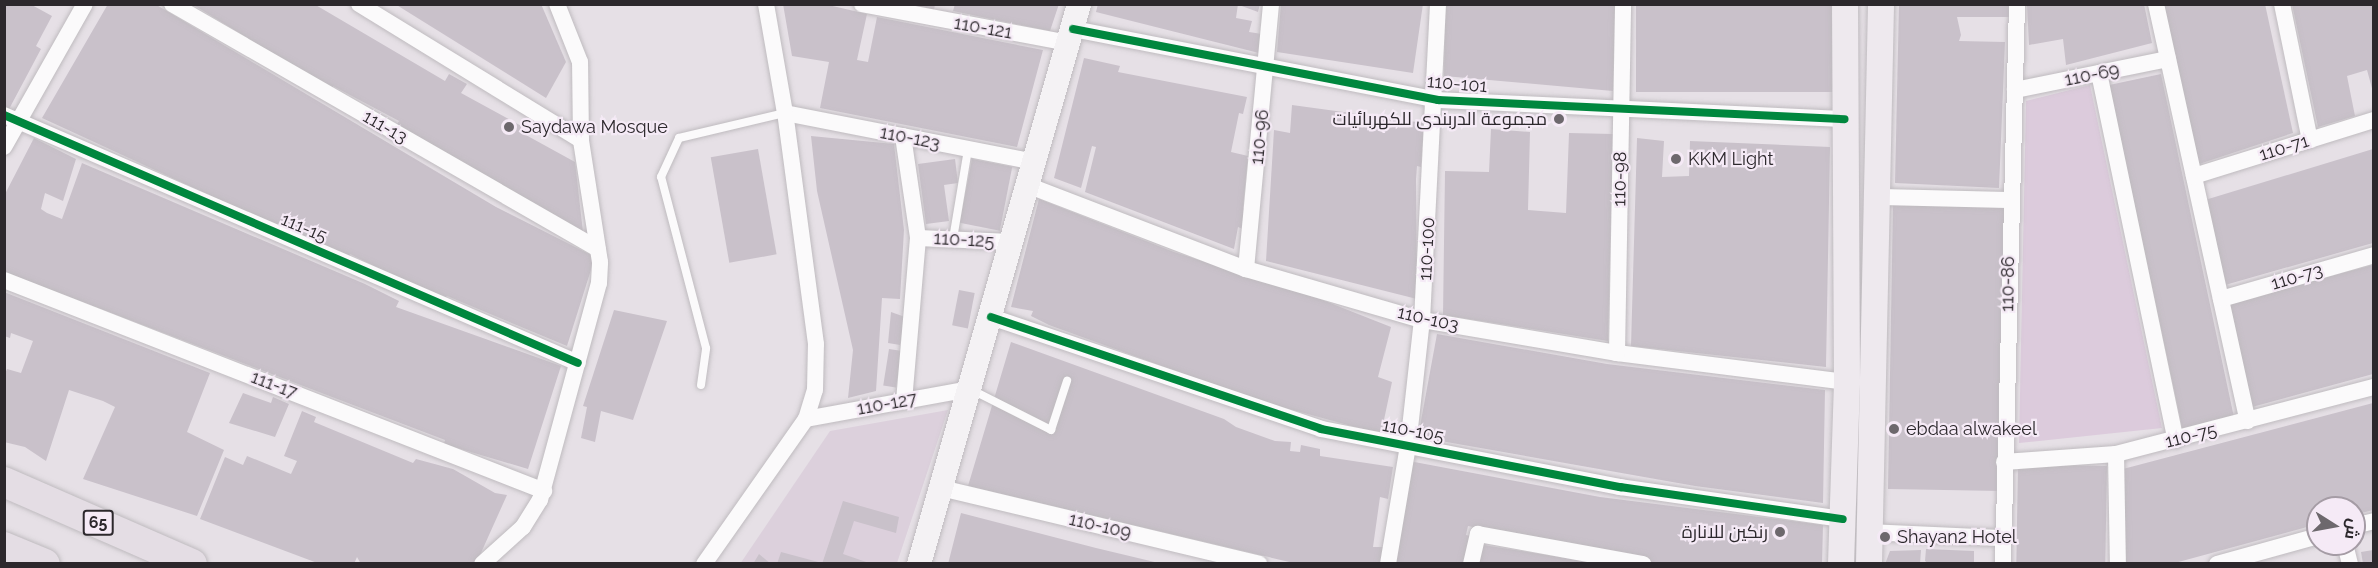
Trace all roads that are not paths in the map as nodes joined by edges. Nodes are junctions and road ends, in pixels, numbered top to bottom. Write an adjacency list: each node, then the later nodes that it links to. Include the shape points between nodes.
1 (85, 4): 26 (street)
2 (172, 4): 42 (street, 111-13)
3 (359, 4): 30 (street)
4 (557, 4): 30 (street, via 580,63)
5 (765, 4): 25 (street)
6 (862, 4): 16 (street, 110-121)
7 (1079, 4): 18 (main road)
8 (1271, 4): 20 (street, 110-96)
9 (1437, 4): 23 (street, 110-100)
10 (1623, 4): 24 (street, 110-98)
11 (1845, 4): 27 (main road)
12 (1881, 4): 37 (main road)
13 (2017, 4): 22 (street, 110-86)
14 (2156, 4): 19 (street)
15 (2282, 4): 31 (street)
16 (881, 7): 17 (street, 110-121)
17 (943, 12): 18 (street, 110-121)
18 (1071, 36): 20 (street, 110-101); 34 (main road)
19 (2168, 59): 21 (street, 110-69); 35 (street)
20 (1266, 69): 23 (street, 110-101); 44 (street, 110-96)
21 (2099, 73): 22 (street, 110-69); 59 (street)
22 (2015, 90): 38 (street, 110-86)
23 (1436, 99): 24 (street, 110-101); 48 (street, 110-100)
24 (1621, 109): 27 (street, 110-101); 49 (street, 110-98)
25 (785, 113): 29 (street, 110-123); 53 (lane, via 679,138 661,177 706,348); 57 (street, via 816,344 815,390)
26 (12, 118): 32 (street); 50 (street, 111-15)
27 (1845, 119): 52 (main road)
28 (2373, 120): 31 (street, 110-71)
29 (903, 136): 33 (street, 110-123); 39 (street)
30 (581, 140): 42 (street)
31 (2310, 140): 35 (street, 110-71)
32 (4, 147)
33 (968, 149): 34 (street, 110-123); 40 (lane)
34 (1034, 162): 36 (main road)
35 (2194, 176): 46 (street)
36 (1027, 185): 41 (main road); 44 (street, 110-103)
37 (1879, 197): 38 (street); 67 (main road)
38 (2010, 200): 62 (street, 110-86)
39 (918, 238): 40 (street, 110-125); 56 (street)
40 (953, 239): 41 (street, 110-125)
41 (1011, 242): 47 (main road)
42 (598, 249): 50 (street, via 599,283)
43 (2373, 255): 46 (street, 110-73)
44 (1246, 268): 48 (street, 110-103)
45 (4, 280): 65 (street, 111-17)
46 (2221, 299): 58 (street)
47 (991, 317): 55 (main road); 60 (street, 110-105, via 1321,429)
48 (1422, 320): 49 (street, 110-103); 60 (street, 110-100)
49 (1617, 353): 52 (street, 110-103)
50 (578, 363): 65 (street)
51 (1067, 381): 55 (lane, via 1051,430)
52 (1847, 382): 66 (main road)
53 (701, 385)
54 (2373, 387): 58 (street, 110-75)
55 (969, 389): 56 (street, 110-127); 64 (main road)
56 (904, 401): 57 (street, 110-127)
57 (806, 419): 75 (street)
58 (2248, 421): 59 (street, 110-75)
59 (2176, 440): 61 (street, 110-75)
60 (1408, 446): 66 (street, 110-105, via 1620,487); 78 (street, 110-100)
61 (2116, 454): 62 (street, 110-75); 84 (street)
62 (2004, 462): 68 (street, 110-86)
63 (4, 482): 73 (highway, 65)
64 (941, 488): 76 (main road); 77 (street, 110-109)
65 (544, 491): 74 (street, via 523,527)
66 (1843, 519): 81 (main road)
67 (1870, 532): 68 (street); 82 (main road)
68 (2003, 538): 83 (street, 110-86)
69 (2306, 539): 71 (street)
70 (15, 554): 72 (highway)
71 (2222, 563)
72 (45, 564)
73 (192, 564)
74 (482, 564)
75 (704, 564)
76 (919, 564)
77 (1259, 564)
78 (1389, 564)
79 (1471, 564): 80 (street, via 1478,534)
80 (1643, 564)
81 (1841, 564)
82 (1869, 564)
83 (2003, 564)
84 (2118, 564)

